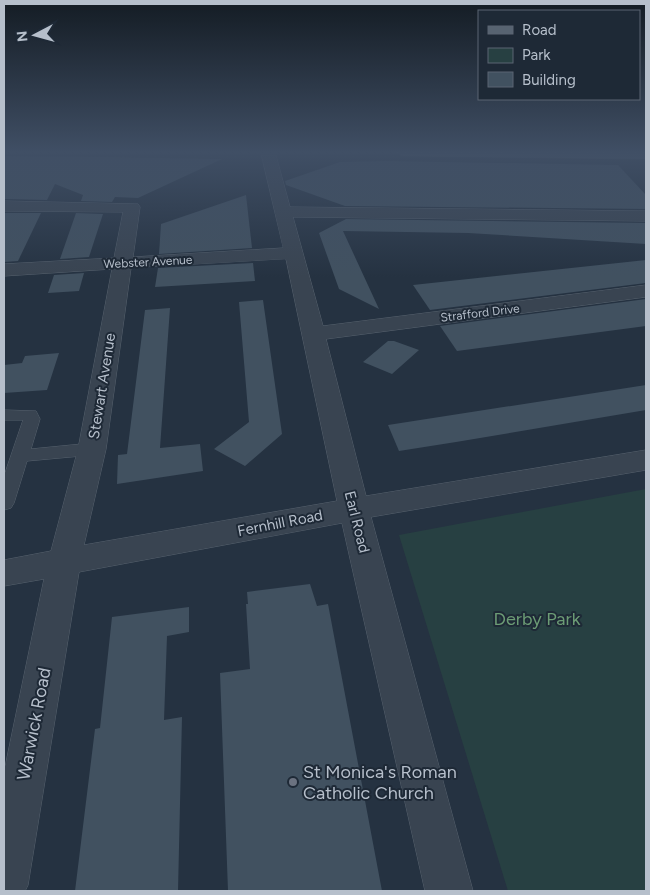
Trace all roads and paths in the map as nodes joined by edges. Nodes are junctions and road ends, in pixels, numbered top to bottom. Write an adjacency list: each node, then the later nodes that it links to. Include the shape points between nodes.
1 (279, 194): 3 (street, Earl Road)
2 (4, 206): 6 (street, Stewart Avenue, via 132,207)
3 (284, 212): 4 (street); 5 (street, Earl Road)
4 (646, 216)
5 (292, 253): 6 (street, Webster Avenue); 9 (street, Earl Road)
6 (122, 263): 7 (street, Webster Avenue); 11 (street, Stewart Avenue)
7 (4, 270)
8 (646, 291): 9 (street, Strafford Drive)
9 (314, 334): 15 (street, Earl Road)
10 (4, 415): 12 (lane, via 24,413 32,418)
11 (92, 449): 12 (lane); 16 (street, Stewart Avenue)
12 (20, 456): 14 (lane)
13 (646, 460): 15 (street, Fernhill Road)
14 (4, 503)
15 (354, 509): 16 (street, Fernhill Road); 19 (street, Earl Road)
16 (64, 563): 17 (street, Fernhill Road); 18 (street, Warwick Road)
17 (4, 573)
18 (4, 885)
19 (449, 891)

